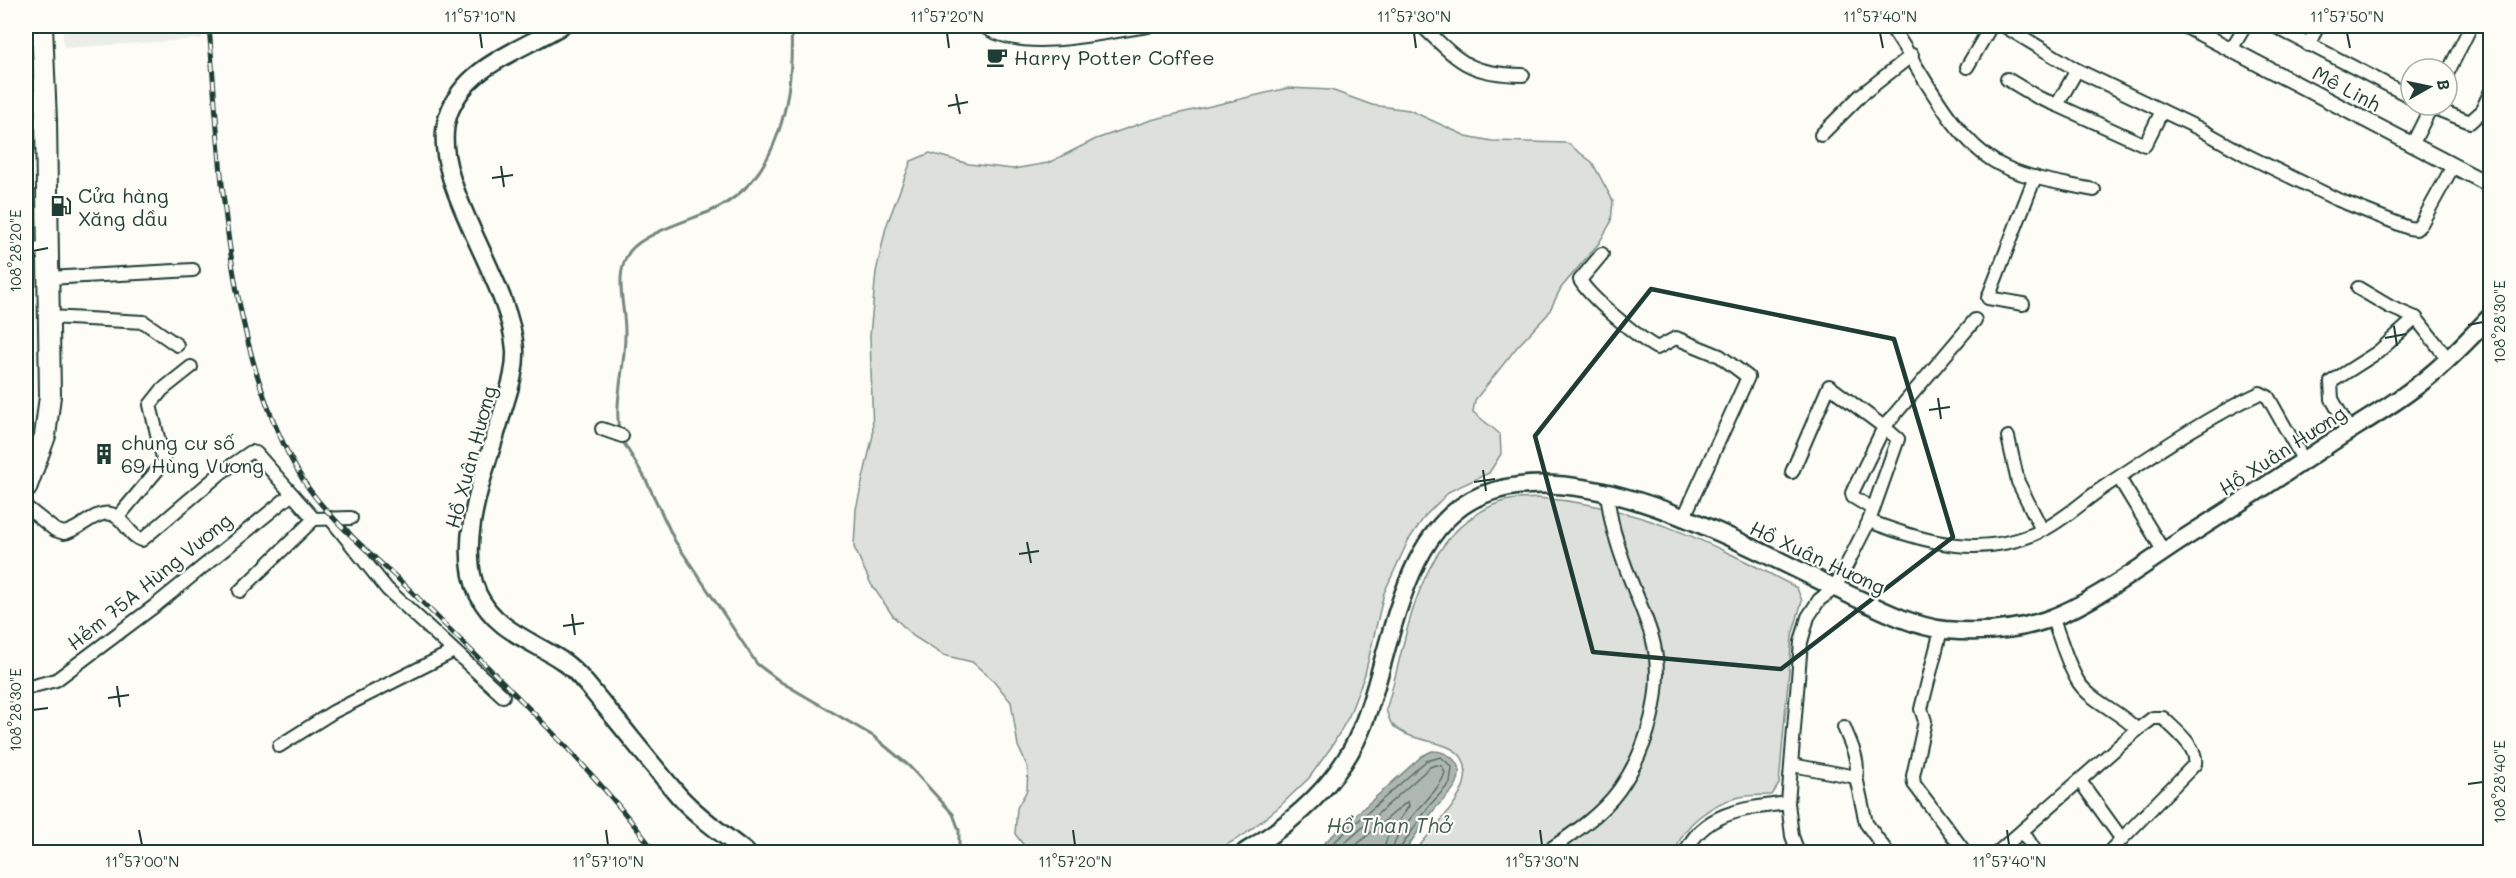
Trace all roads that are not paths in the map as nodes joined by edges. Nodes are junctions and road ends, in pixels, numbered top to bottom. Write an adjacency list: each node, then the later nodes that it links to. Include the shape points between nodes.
1 (42, 26): 28 (highway)
2 (561, 26): 85 (main road, Hồ Xuân Hương, via 484,69 464,86 452,104 444,135 451,178 501,295 514,347 514,375 468,531 469,564 490,615 515,635 563,661 681,798)
3 (983, 26): 4 (street, via 1027,40)
4 (1148, 26)
5 (1422, 26): 20 (street, via 1473,69 1495,75)
6 (1890, 26): 16 (street)
7 (1991, 26): 18 (street)
8 (2004, 26): 19 (street)
9 (2186, 26): 15 (street, Mê Linh)
10 (2245, 26): 15 (street)
11 (2274, 26): 14 (street)
12 (2318, 26): 14 (street)
13 (2471, 26): 17 (street)
14 (2308, 45): 22 (street)
15 (2232, 48): 31 (street, Mê Linh)
16 (1912, 55): 30 (street, via 1861,95); 33 (street, via 1968,140 1999,165)
17 (2456, 57)
18 (1967, 67)
19 (2077, 70): 24 (street); 25 (street)
20 (1523, 75)
21 (2007, 79): 24 (street)
22 (2399, 91)
23 (2490, 93): 27 (street, via 2475,119 2470,122)
24 (2056, 105): 25 (street, via 2145,145)
25 (2162, 111): 32 (street, via 2336,199 2409,228 2416,229 2421,224)
26 (2424, 117): 31 (street)
27 (2457, 117)
28 (46, 121): 29 (street); 36 (highway)
29 (26, 122)
30 (1821, 135)
31 (2412, 145): 32 (street, Mê Linh)
32 (2453, 166): 34 (street, Mê Linh)
33 (2035, 177): 35 (street); 42 (street, via 1988,298)
34 (2490, 185)
35 (2094, 190)
36 (49, 249): 37 (street); 40 (highway)
37 (26, 250)
38 (1602, 254): 64 (street, via 1580,280 1633,330 1657,348 1677,338 1720,356 1748,377)
39 (193, 270): 40 (street)
40 (48, 278): 43 (highway)
41 (2358, 288): 45 (street)
42 (2023, 304)
43 (49, 317): 47 (street, via 144,322); 58 (highway, via 49,411 39,456)
44 (2490, 317): 48 (main road, Hồ Xuân Hương)
45 (2416, 318): 48 (street); 52 (street, via 2378,352 2331,382 2332,399)
46 (1975, 320): 50 (street)
47 (177, 345)
48 (2448, 359): 52 (main road, Hồ Xuân Hương)
49 (191, 367): 63 (street, via 150,405 164,462)
50 (1884, 427): 56 (street, via 1829,386); 62 (street, via 1899,439); 62 (street, via 1852,493)
51 (602, 429): 53 (street)
52 (2350, 431): 55 (main road, Hồ Xuân Hương)
53 (622, 436)
54 (2008, 437): 68 (street, via 2018,482)
55 (2304, 460): 57 (street, via 2268,397 2260,393); 69 (main road, Hồ Xuân Hương)
56 (1792, 472)
57 (2119, 478): 68 (street); 69 (street)
58 (26, 488)
59 (1606, 493): 64 (main road, Hồ Xuân Hương); 89 (main road, Hồ Xuân Hương, via 1561,486 1502,488 1455,511 1435,533 1414,568 1396,612 1380,679 1355,743 1330,781 1280,831); 90 (street, via 1615,537 1652,639 1657,681 1650,723 1618,791 1579,829)
60 (292, 494): 63 (street, via 251,452 142,540 135,538); 67 (street); 75 (street, Hẻm 75A Hùng Vương, via 56,680)
61 (26, 507): 63 (street, via 64,533 103,514)
62 (1871, 515): 68 (street, via 1919,540 1965,546 2026,537); 70 (street)
63 (118, 517)
64 (1684, 517): 70 (main road, Hồ Xuân Hương)
65 (330, 518): 66 (street); 67 (street); 74 (street, via 387,589)
66 (351, 518)
67 (314, 519): 71 (street)
68 (2042, 530)
69 (2164, 552): 72 (main road, Hồ Xuân Hương)
70 (1835, 588): 73 (main road, Hồ Xuân Hương, via 1896,616); 80 (street, via 1819,600 1808,617 1801,642)
71 (240, 591)
72 (2052, 618): 73 (main road, Hồ Xuân Hương, via 2010,629); 78 (street, via 2080,684 2126,717)
73 (1941, 630): 94 (street, via 1921,709 1925,722 1912,776)
74 (452, 652): 76 (street); 79 (street, via 333,712)
75 (26, 688)
76 (503, 696)
77 (1844, 727): 81 (street, via 1854,752)
78 (2137, 730): 82 (street); 86 (street, via 2153,718 2163,718 2191,748 2196,759)
79 (279, 746)
80 (1792, 765): 81 (street); 83 (street)
81 (1856, 777): 93 (street, via 1866,823)
82 (2080, 781): 84 (street); 86 (street)
83 (1788, 803): 91 (street, via 1748,808 1716,819 1699,832); 92 (street)
84 (2023, 832): 95 (street); 96 (street)
85 (724, 835): 87 (street); 88 (main road, Hồ Xuân Hương)
86 (2121, 838): 97 (street)
87 (728, 852)
88 (746, 852)
89 (1245, 852)
90 (1546, 852)
91 (1686, 852)
92 (1798, 852)
93 (1887, 852)
94 (1965, 852)
95 (1998, 852)
96 (2036, 852)
97 (2109, 852)

